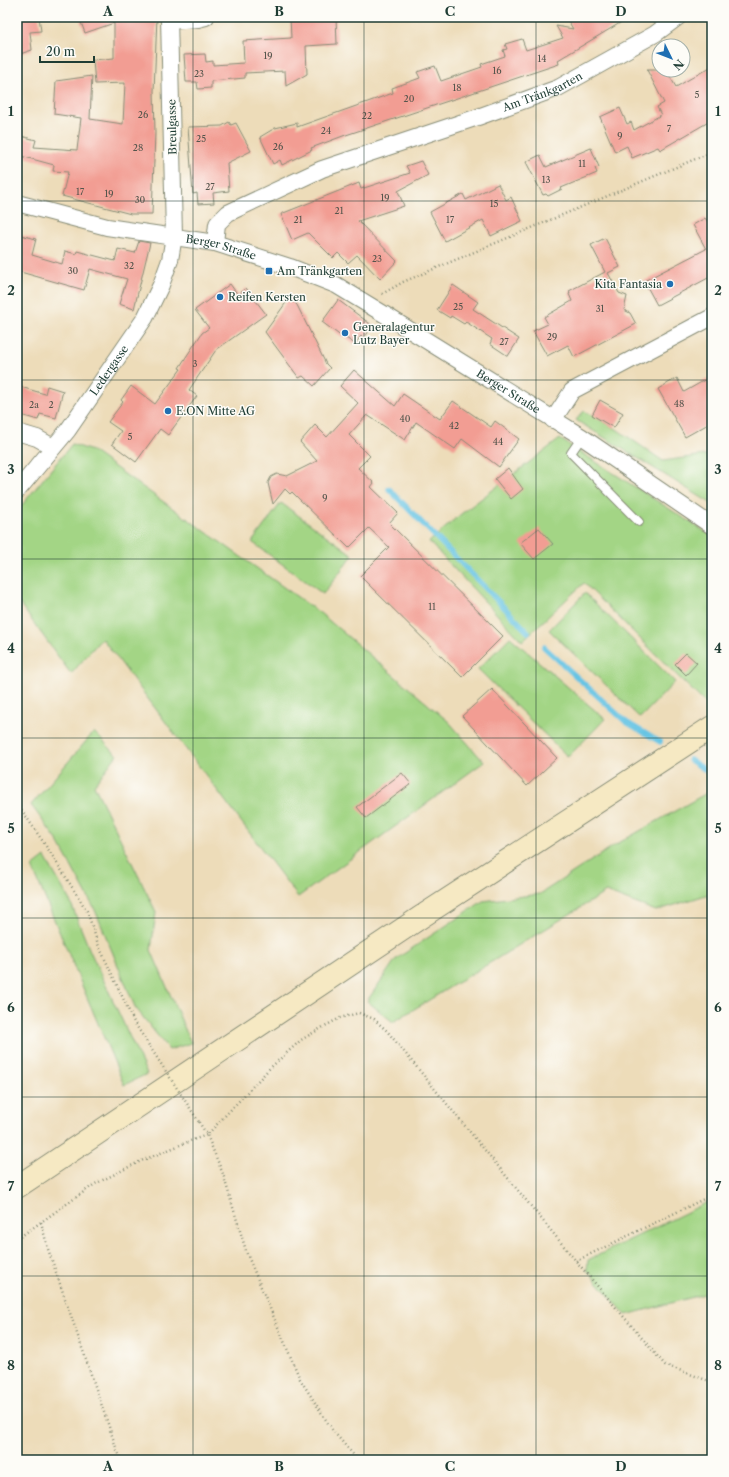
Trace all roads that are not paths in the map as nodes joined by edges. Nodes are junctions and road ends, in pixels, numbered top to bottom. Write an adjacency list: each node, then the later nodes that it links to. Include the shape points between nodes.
1 (206, 17): 3 (street)
2 (678, 17): 6 (street, Am Tränkgarten, via 655,34 558,88 322,169 228,213 217,224)
3 (169, 19): 5 (street, Breulgasse)
4 (17, 203): 5 (street, Berger Straße, via 107,227)
5 (174, 236): 6 (street, Berger Straße); 11 (street, Ledergasse, via 170,260 145,318)
6 (215, 243): 8 (street, Berger Straße, via 253,254 336,286)
7 (712, 317): 8 (street, Berger Straße, via 572,391)
8 (553, 420): 10 (street, Berger Straße)
9 (17, 432): 11 (street, via 38,438)
10 (582, 437): 13 (lane, via 571,453); 14 (street, Berger Straße)
11 (53, 447): 12 (street, Ledergasse)
12 (17, 491)
13 (639, 522)
14 (712, 526)
15 (712, 728): 16 (main road, via 434,908)
16 (17, 1187)

